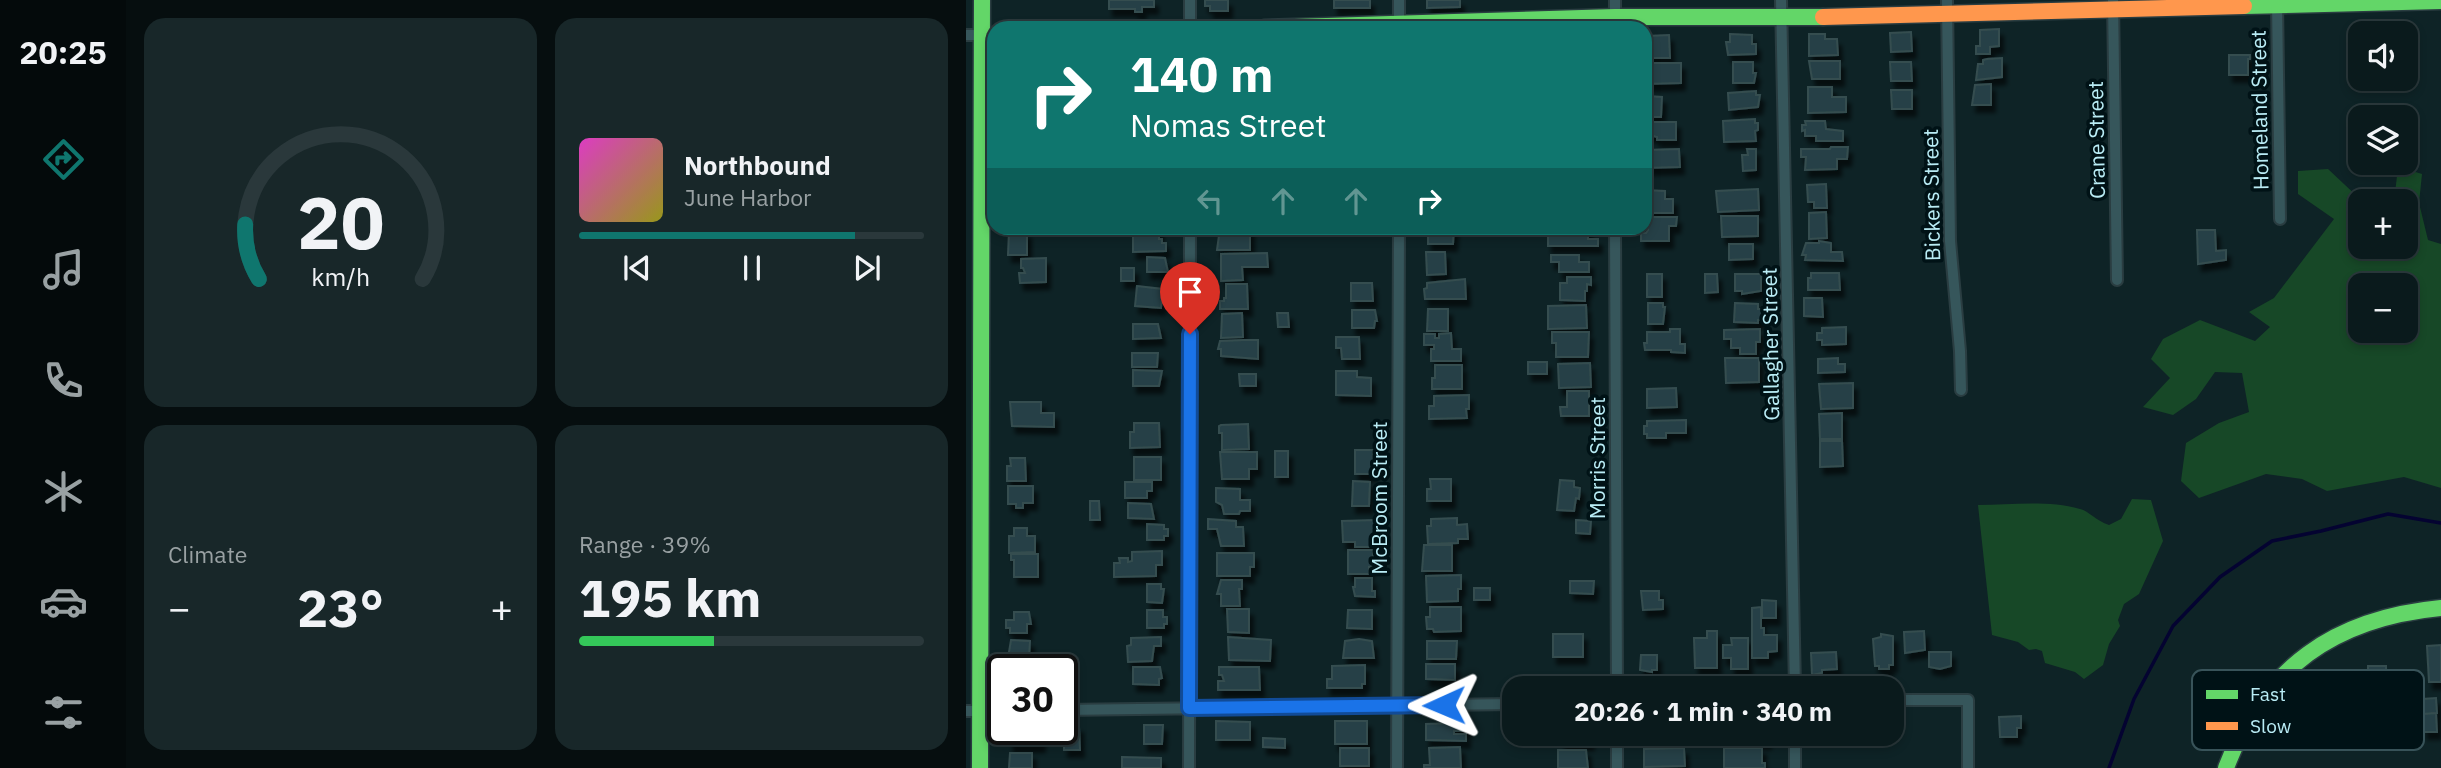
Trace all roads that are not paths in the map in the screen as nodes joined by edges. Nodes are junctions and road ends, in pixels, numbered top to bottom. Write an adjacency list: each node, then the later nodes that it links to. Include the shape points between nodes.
1 (982, 0): 15 (street)
2 (1190, 0): 11 (street)
3 (1399, 0): 12 (street)
4 (1615, 0): 13 (street)
5 (1781, 0): 10 (street, Gallagher Street)
6 (2441, 1): 7 (street)
7 (2277, 2): 8 (street); 16 (street, Homeland Street)
8 (2113, 4): 9 (street); 20 (street, Crane Street)
9 (1947, 6): 10 (street); 21 (street, Bickers Street, via 1950,241)
10 (1782, 18): 14 (street); 25 (street, Gallagher Street)
11 (1190, 21)
12 (1399, 21)
13 (1615, 21)
14 (1652, 22)
15 (981, 35): 31 (street, via 982,313)
16 (2280, 219)
17 (1190, 235): 29 (street)
18 (1399, 235): 28 (street, McBroom Street)
19 (1615, 235): 24 (street, Morris Street)
20 (2117, 281)
21 (1961, 390)
22 (2441, 608): 23 (street, via 2362,623 2321,644)
23 (2289, 670)
24 (1617, 676)
25 (1795, 676)
26 (1904, 700): 40 (street, via 1968,700)
27 (1502, 704): 28 (street)
28 (1397, 706): 29 (street); 37 (street, McBroom Street)
29 (1189, 708): 30 (street); 36 (street)
30 (1078, 710)
31 (973, 711): 35 (street)
32 (1617, 746): 38 (street)
33 (1795, 746): 39 (street)
34 (2234, 750): 41 (street)
35 (980, 768)
36 (1189, 768)
37 (1397, 768)
38 (1617, 768)
39 (1796, 768)
40 (1968, 768)
41 (2226, 768)

